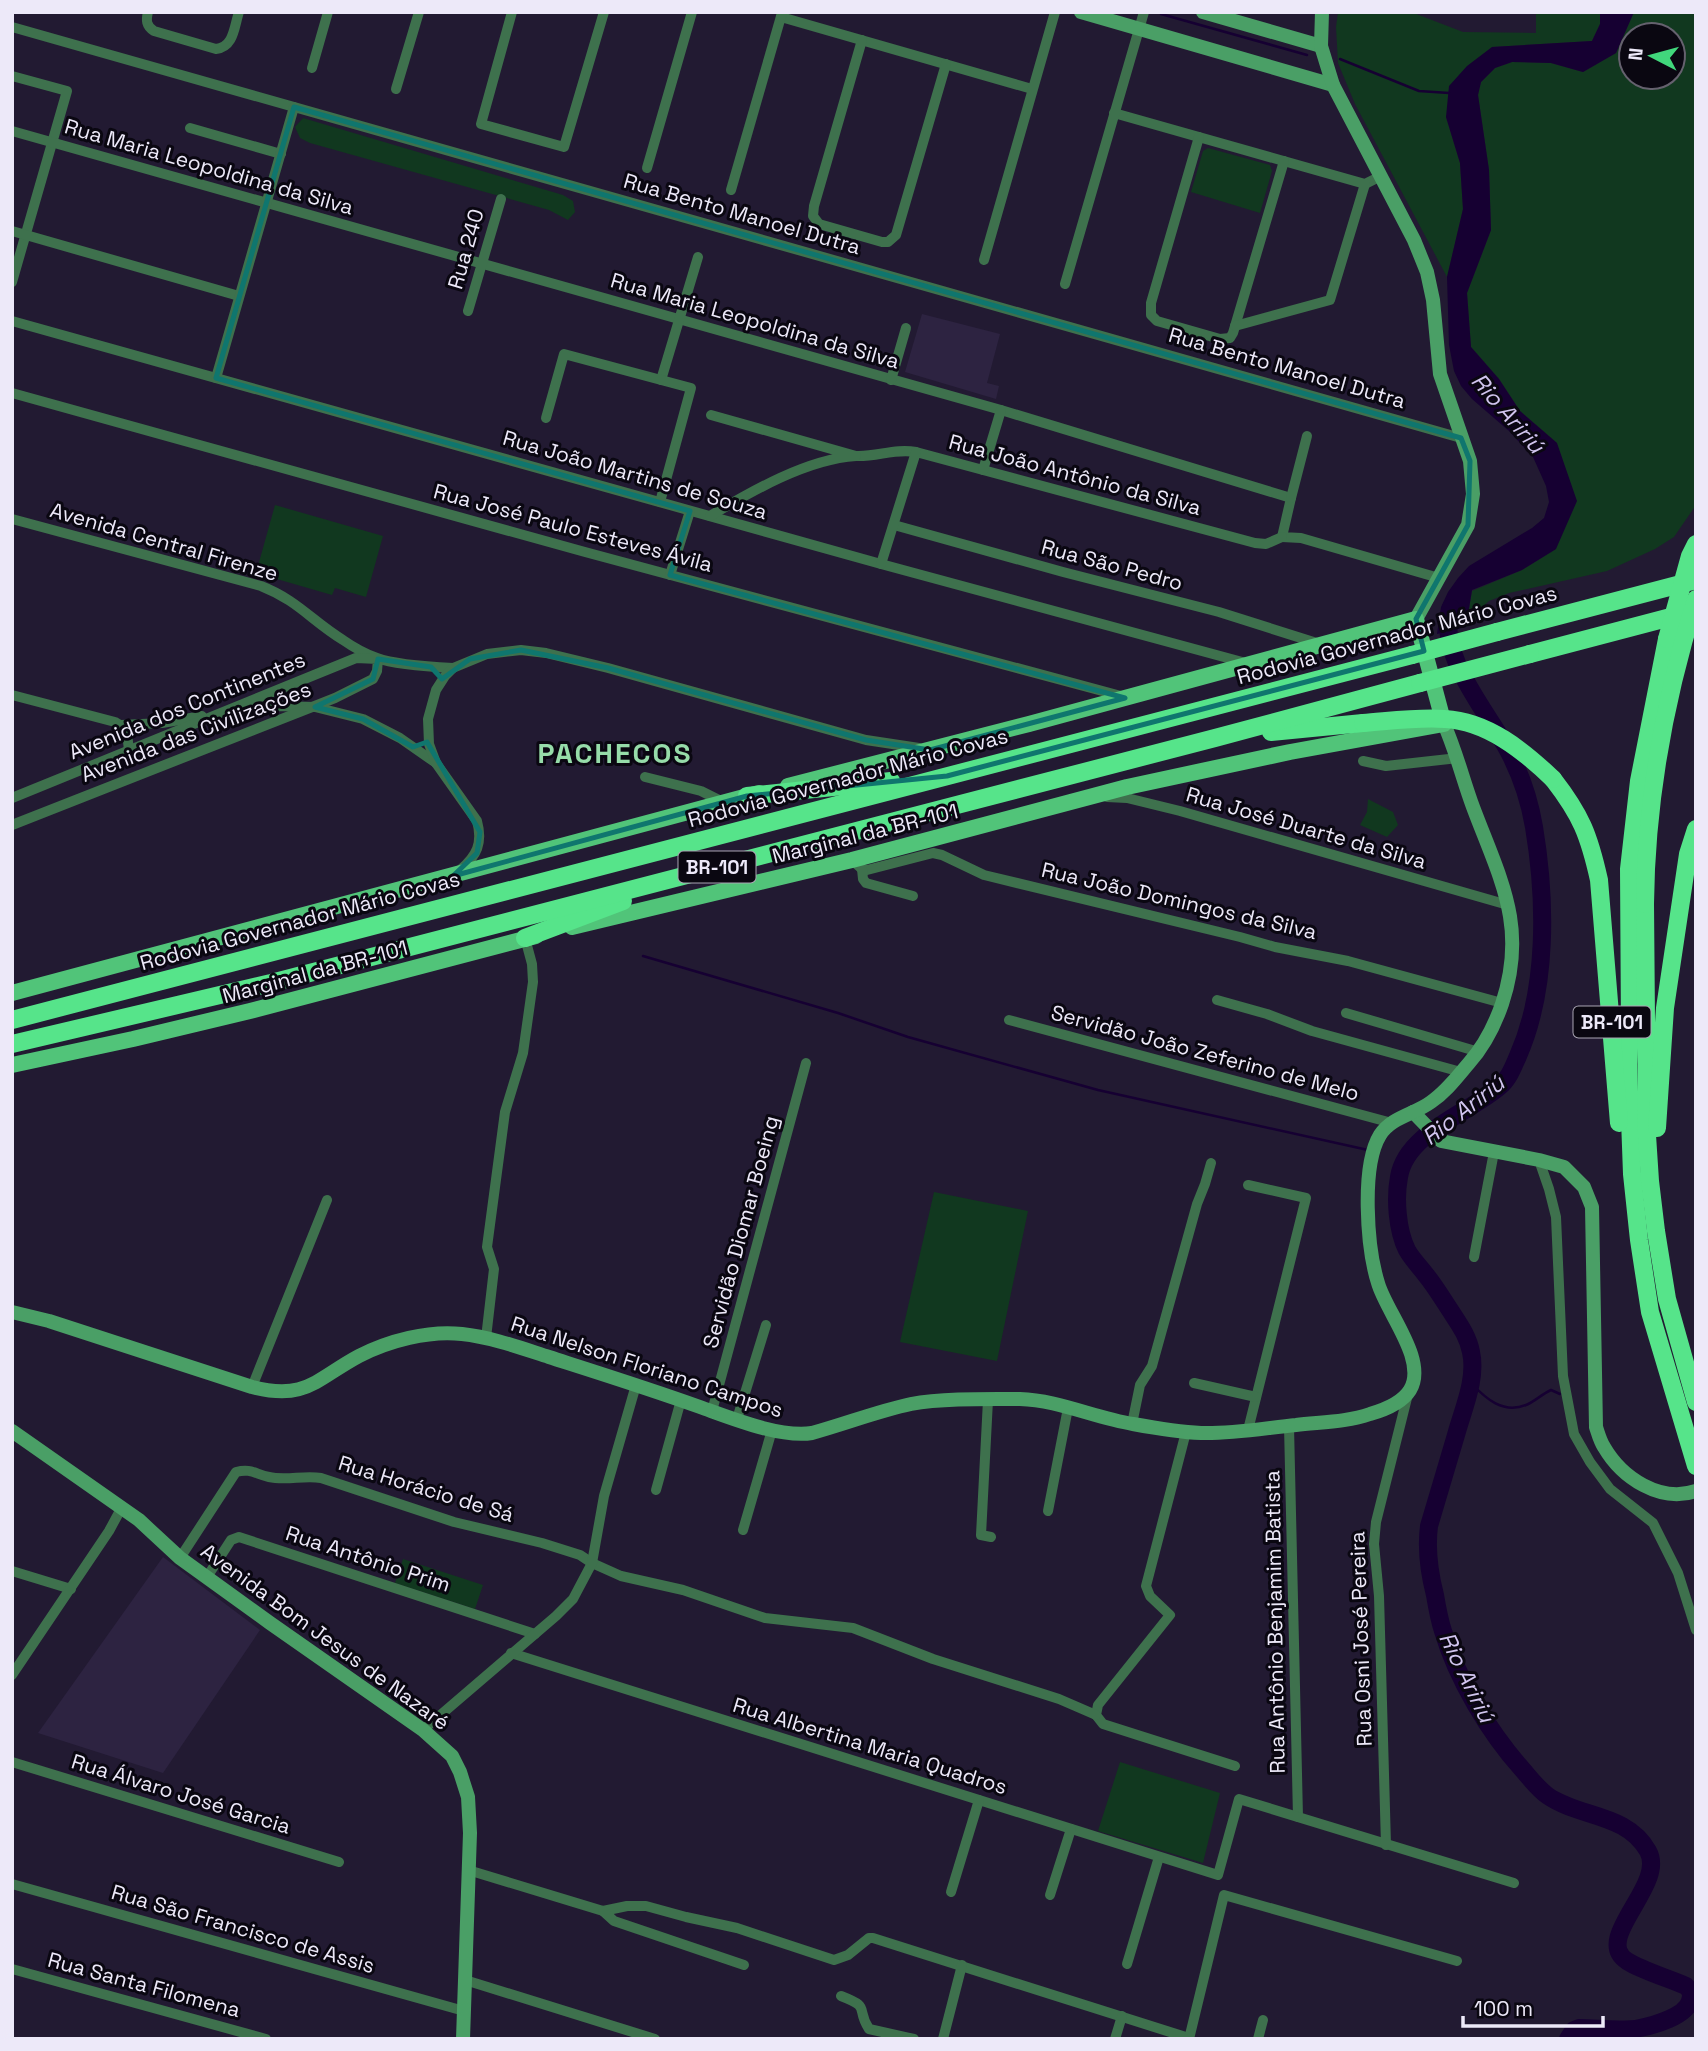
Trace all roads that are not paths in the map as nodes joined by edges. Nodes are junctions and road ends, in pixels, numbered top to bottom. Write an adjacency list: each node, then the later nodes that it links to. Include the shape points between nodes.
1 (239, 12): 13 (street, via 229,43 216,49 154,31)
2 (328, 12): 19 (street)
3 (419, 12): 22 (street)
4 (512, 12): 5 (street, via 481,124 564,147)
5 (604, 12)
6 (692, 12): 32 (street)
7 (1055, 12): 23 (street)
8 (1081, 12): 15 (street)
9 (1143, 12): 15 (street)
10 (1203, 12): 17 (street)
11 (1322, 12): 17 (street)
12 (782, 15): 16 (street); 35 (street)
13 (147, 18)
14 (12, 27): 24 (street, Rua Bento Manoel Dutra)
15 (1139, 29): 21 (street); 25 (street)
16 (862, 40): 18 (street); 18 (street, via 814,206 813,216 820,225 882,242 893,239)
17 (1321, 46): 21 (street)
18 (946, 64): 23 (street)
19 (312, 68)
20 (12, 76): 29 (street, via 67,91)
21 (1333, 85): 33 (street)
22 (396, 89)
23 (1032, 89): 41 (street)
24 (294, 107): 30 (street); 59 (street, Rua Bento Manoel Dutra)
25 (1114, 113): 28 (street); 44 (street)
26 (190, 128): 30 (street)
27 (12, 131): 29 (street, Rua Maria Leopoldina da Silva)
28 (1199, 137): 31 (street); 49 (street, via 1151,315 1157,321 1220,339 1230,338)
29 (52, 143): 37 (street, Rua Maria Leopoldina da Silva); 39 (street)
30 (281, 154): 37 (street)
31 (1284, 161): 34 (street); 49 (street)
32 (647, 168)
33 (1381, 176): 34 (street); 59 (street, via 1427,272 1440,374)
34 (1366, 184): 49 (street, via 1330,300)
35 (731, 190)
36 (501, 198): 42 (street, Rua 240)
37 (267, 203): 42 (street, Rua Maria Leopoldina da Silva); 45 (street)
38 (12, 231): 39 (street)
39 (26, 235): 43 (street); 45 (street)
40 (698, 257): 47 (street)
41 (984, 260)
42 (482, 264): 46 (street, Rua 240); 47 (street, Rua Maria Leopoldina da Silva)
43 (12, 282)
44 (1065, 284)
45 (239, 296): 51 (street)
46 (468, 311)
47 (679, 320): 52 (street); 53 (street, Rua Maria Leopoldina da Silva)
48 (12, 321): 51 (street, Rua João Martins de Souza)
49 (1235, 326)
50 (906, 328): 53 (street)
51 (216, 378): 64 (street, Rua João Martins de Souza)
52 (661, 380): 57 (street, via 564,354); 64 (street, via 691,388)
53 (891, 380): 55 (street, Rua Maria Leopoldina da Silva)
54 (12, 393): 72 (street, Rua José Paulo Esteves Ávila)
55 (1001, 411): 62 (street); 63 (street, Rua Maria Leopoldina da Silva)
56 (711, 415): 61 (street)
57 (546, 418)
58 (1307, 436): 63 (street)
59 (1461, 438): 73 (street, via 1470,461 1472,506 1468,525)
60 (916, 452): 61 (street, Rua João Antônio da Silva); 62 (street, Rua João Antônio da Silva); 68 (street)
61 (856, 456): 66 (street, Rua João Antônio da Silva, via 830,459 773,482)
62 (983, 470): 69 (street, Rua João Antônio da Silva, via 1255,542 1266,544)
63 (1291, 498): 69 (street)
64 (660, 502): 65 (street, Rua João Martins de Souza)
65 (690, 510): 66 (street, Rua João Martins de Souza); 72 (street)
66 (710, 516): 71 (street, Rua João Martins de Souza)
67 (12, 519): 79 (street, Avenida Central Firenze, via 277,592 342,640)
68 (894, 525): 71 (street); 78 (street, Rua São Pedro, via 1219,612)
69 (1282, 537): 73 (street, via 1301,538)
70 (1696, 544): 112 (highway, BR-101, bridge, via 1667,639 1645,745 1631,839)
71 (881, 564): 80 (street, Rua João Martins de Souza)
72 (670, 575): 86 (street, Rua José Paulo Esteves Ávila)
73 (1439, 578): 77 (street)
74 (1696, 580): 100 (highway, Rodovia Governador Mário Covas / BR-101, bridge)
75 (1696, 599): 112 (highway, BR-101, bridge, via 1666,713)
76 (1696, 611): 93 (highway, BR-101, bridge)
77 (1416, 619): 78 (main road); 90 (main road)
78 (1321, 645): 80 (main road)
79 (378, 659): 81 (street, Avenida Central Firenze); 83 (street, Avenida dos Continentes, via 356,658); 88 (street, Avenida das Civilizações, via 373,679)
80 (1249, 664): 86 (main road)
81 (431, 667): 82 (street, Avenida Central Firenze); 84 (street, via 436,672)
82 (453, 668): 84 (street); 95 (street, via 487,653 546,653 866,740)
83 (292, 684): 87 (street); 89 (street, Avenida dos Continentes)
84 (436, 690): 92 (street)
85 (12, 695): 91 (street)
86 (1125, 698): 95 (main road)
87 (294, 706): 88 (street); 89 (street)
88 (315, 707): 94 (street, via 363,719); 106 (street, Avenida das Civilizações)
89 (226, 711): 91 (street); 96 (street, Avenida dos Continentes)
90 (1444, 723): 97 (street); 103 (main road, Marginal da BR-101)
91 (121, 725): 96 (street)
92 (428, 734): 94 (street); 99 (street)
93 (1215, 738): 109 (highway, BR-101); 135 (highway, BR-101, bridge, via 1447,719 1504,739 1553,779 1580,820 1599,880 1624,1196 1633,1254)
94 (413, 747): 99 (street)
95 (930, 750): 102 (main road)
96 (129, 751): 104 (street, Avenida dos Continentes)
97 (1458, 758): 98 (street, via 1386,766); 113 (street)
98 (1363, 761)
99 (436, 763): 110 (street, via 480,832 477,853)
100 (947, 776): 102 (highway); 119 (highway, Rodovia Governador Mário Covas / BR-101)
101 (645, 777): 105 (street, via 701,791)
102 (747, 796): 105 (main road)
103 (1092, 796): 108 (main road, Marginal da BR-101); 113 (street, Rua José Duarte da Silva, via 1127,798 1180,811)
104 (12, 798)
105 (723, 803): 110 (main road)
106 (12, 825)
107 (1696, 830): 131 (highway, BR-101, via 1688,855 1665,1008 1656,1144)
108 (857, 864): 111 (street, via 866,883); 114 (main road, Marginal da BR-101); 117 (street, Rua João Domingos da Silva, via 867,870 933,853 984,875 1358,963)
109 (717, 867): 114 (highway); 121 (highway, BR-101, via 231,993)
110 (453, 876): 115 (main road)
111 (913, 896)
112 (1637, 903): 131 (highway, BR-101); 135 (highway, BR-101, via 1628,1064 1632,1174)
113 (1508, 905): 117 (street, via 1513,949)
114 (525, 938): 124 (main road, Marginal da BR-101, via 223,1017); 138 (street, via 533,982 523,1054 505,1112 487,1247 494,1269)
115 (12, 993)
116 (1217, 1000): 125 (street)
117 (1502, 1003): 122 (street)
118 (1346, 1013): 122 (street)
119 (12, 1020)
120 (1009, 1020): 127 (street, Servidão João Zeferino de Melo)
121 (12, 1044)
122 (1479, 1052): 125 (street)
123 (806, 1063): 148 (street, Servidão Diomar Boeing)
124 (12, 1065)
125 (1461, 1072): 126 (street)
126 (1417, 1117): 127 (street); 128 (street, via 1437,1138)
127 (1392, 1123): 142 (street, via 1372,1153 1369,1216 1378,1284 1414,1362)
128 (1494, 1152): 129 (street); 134 (street)
129 (1539, 1160): 158 (street, via 1564,1167 1584,1187 1592,1207 1596,1427 1603,1446 1649,1489 1674,1494); 168 (street, via 1556,1217 1563,1376 1573,1434 1610,1489 1653,1523 1678,1573)
130 (1211, 1163): 150 (street, via 1152,1366 1140,1385)
131 (1649, 1166): 146 (highway, BR-101, via 1667,1299)
132 (1248, 1185): 143 (street, via 1306,1198)
133 (327, 1200): 141 (street)
134 (1474, 1257)
135 (1644, 1274): 156 (highway, BR-101, via 1658,1343)
136 (12, 1312): 141 (street, Rua Nelson Floriano Campos)
137 (766, 1325): 149 (street)
138 (486, 1338): 140 (street, Rua Nelson Floriano Campos); 141 (street, Rua Nelson Floriano Campos, via 453,1333 406,1340 361,1355 303,1389 282,1392)
139 (1194, 1383): 143 (street)
140 (636, 1385): 144 (street, Rua Nelson Floriano Campos); 164 (street, via 604,1496)
141 (252, 1387)
142 (1408, 1393): 151 (street, Rua Nelson Floriano Campos, via 1390,1407 1366,1416); 180 (street, Rua Osni José Pereira, via 1374,1544)
143 (1256, 1397): 153 (street)
144 (681, 1400): 148 (street, Rua Nelson Floriano Campos); 157 (street)
145 (988, 1400): 147 (street, Rua Nelson Floriano Campos, via 1033,1400); 152 (street, Rua Nelson Floriano Campos, via 915,1404 805,1434); 162 (street, via 981,1535)
146 (1696, 1402)
147 (1068, 1408): 150 (street, Rua Nelson Floriano Campos); 160 (street)
148 (712, 1411): 149 (street, Rua Nelson Floriano Campos)
149 (737, 1419): 152 (street, Rua Nelson Floriano Campos)
150 (1132, 1424): 155 (street, Rua Nelson Floriano Campos)
151 (1289, 1426): 153 (street, Rua Nelson Floriano Campos); 178 (street, Rua Antônio Benjamim Batista)
152 (772, 1430): 161 (street)
153 (1248, 1430): 155 (street, Rua Nelson Floriano Campos)
154 (12, 1431): 159 (street, Avenida Bom Jesus de Nazaré)
155 (1186, 1432): 173 (street, via 1146,1587 1170,1615 1098,1705)
156 (1696, 1466)
157 (656, 1490)
158 (1696, 1491)
159 (122, 1507): 163 (street, Avenida Bom Jesus de Nazaré); 167 (street)
160 (1048, 1511)
161 (743, 1530)
162 (991, 1537)
163 (180, 1558): 164 (street, Rua Horácio de Sá, via 236,1472 246,1469 275,1478 321,1478 454,1522 555,1547); 166 (street, Avenida Bom Jesus de Nazaré)
164 (592, 1563): 169 (street, via 573,1599); 173 (street, Rua Horácio de Sá, via 621,1576 683,1590 765,1618 853,1628)
165 (12, 1571): 167 (street)
166 (206, 1577): 169 (street, Rua Antônio Prim, via 231,1540 239,1537); 174 (street, Avenida Bom Jesus de Nazaré)
167 (71, 1589): 171 (street)
168 (1696, 1630)
169 (535, 1634): 170 (street)
170 (511, 1653): 174 (street); 177 (street, Rua Albertina Maria Quadros)
171 (17, 1660): 172 (street)
172 (12, 1675)
173 (1096, 1715): 176 (street, Rua Horácio de Sá, via 1103,1724)
174 (424, 1730): 183 (street, Avenida Bom Jesus de Nazaré, via 452,1756 464,1784 470,1833)
175 (12, 1762): 182 (street, Rua Álvaro José Garcia)
176 (1235, 1766)
177 (979, 1800): 179 (street, Rua Albertina Maria Quadros); 186 (street)
178 (1298, 1818): 180 (street); 181 (street, Rua Albertina Maria Quadros, via 1239,1799 1218,1875)
179 (1071, 1829): 181 (street, Rua Albertina Maria Quadros); 187 (street)
180 (1386, 1844): 184 (street)
181 (1159, 1857): 190 (street)
182 (339, 1862)
183 (468, 1870): 188 (street); 194 (street, Avenida Bom Jesus de Nazaré)
184 (1514, 1883)
185 (12, 1885): 196 (street, Rua São Francisco de Assis)
186 (951, 1892)
187 (1050, 1895)
188 (603, 1911): 191 (street, via 614,1920); 192 (street, via 646,1906 737,1927 834,1960 873,1938)
189 (1457, 1961): 199 (street, via 1224,1895)
190 (1127, 1964)
191 (744, 1965)
192 (962, 1965): 197 (street); 204 (street)
193 (12, 1969): 200 (street, Rua Santa Filomena)
194 (465, 1980): 196 (street, Avenida Bom Jesus de Nazaré); 202 (street)
195 (841, 1996): 203 (street, via 859,2003 869,2029)
196 (464, 2011): 201 (street, Avenida Bom Jesus de Nazaré)
197 (1122, 2016): 199 (street); 205 (street)
198 (1263, 2020): 206 (street)
199 (1189, 2038)
200 (266, 2039)
201 (463, 2039)
202 (655, 2039)
203 (914, 2039)
204 (943, 2039)
205 (1115, 2039)
206 (1258, 2039)

